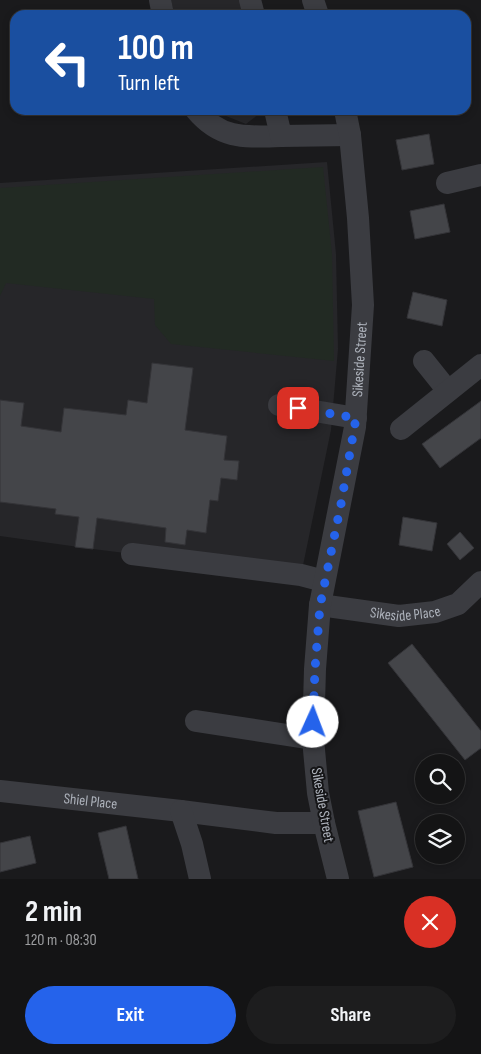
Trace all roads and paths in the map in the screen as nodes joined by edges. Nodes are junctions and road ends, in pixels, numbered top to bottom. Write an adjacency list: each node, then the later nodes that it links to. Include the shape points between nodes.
1 (200, 115): 5 (street, via 221,130 242,137)
2 (276, 115): 5 (street)
3 (346, 115): 4 (street, Sikeside Street)
4 (350, 135): 5 (street); 12 (street, Sikeside Street, via 363,305)
5 (281, 136)
6 (481, 176): 7 (street)
7 (447, 183)
8 (424, 361): 10 (street)
9 (481, 364): 10 (street)
10 (448, 391): 13 (street)
11 (279, 405): 12 (street)
12 (356, 418): 15 (street, Sikeside Street)
13 (401, 429)
14 (132, 554): 15 (street, via 301,575)
15 (324, 581): 17 (street, Sikeside Street)
16 (481, 582): 17 (street, Sikeside Place, via 458,604 435,612 399,616)
17 (320, 606): 19 (street, Sikeside Street)
18 (196, 721): 19 (street)
19 (313, 739): 22 (street, Sikeside Street)
20 (0, 792): 21 (street, Shiel Place)
21 (181, 811): 22 (street, Shiel Place, via 276,823); 23 (street)
22 (324, 823): 24 (street, Sikeside Street)
23 (200, 879)
24 (338, 879)

